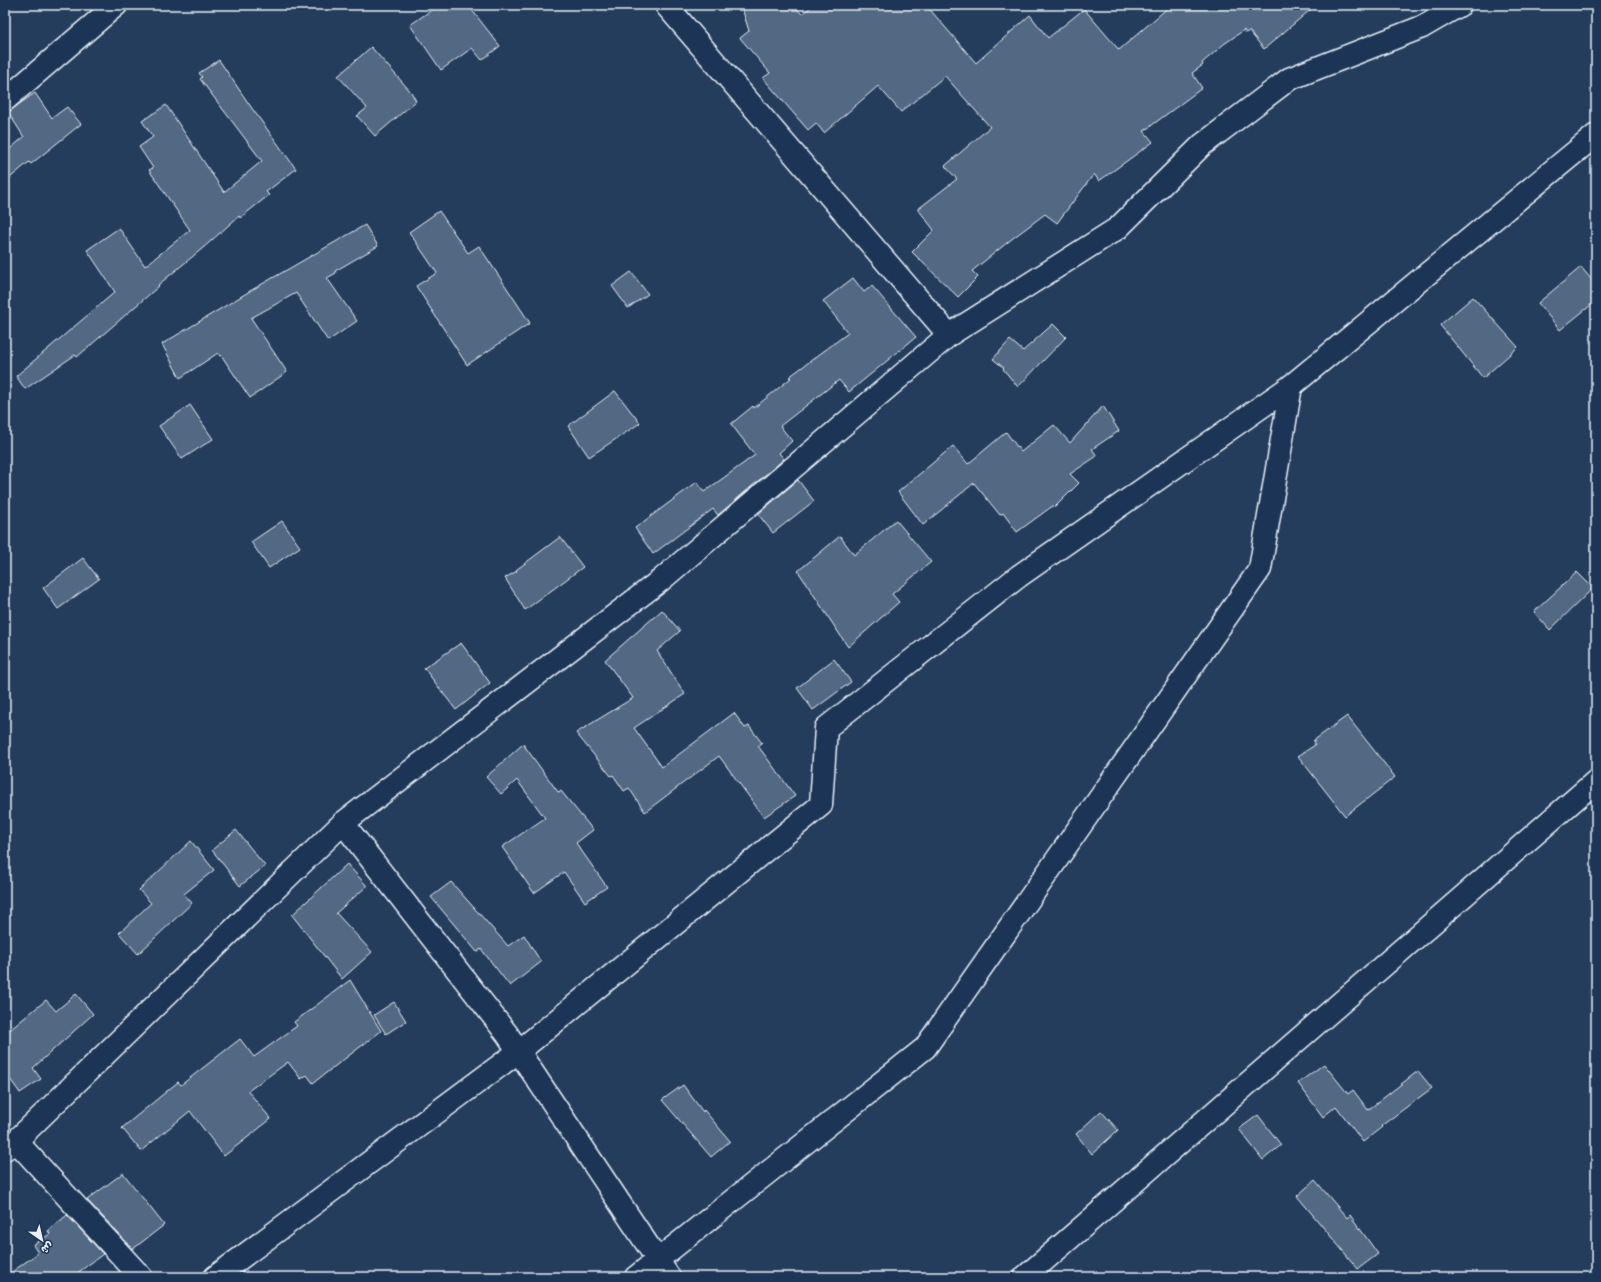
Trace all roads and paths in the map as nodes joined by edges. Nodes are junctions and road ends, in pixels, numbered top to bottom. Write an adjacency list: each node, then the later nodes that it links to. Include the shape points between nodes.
1 (116, 5): 4 (street)
2 (666, 5): 6 (street)
3 (1460, 5): 6 (street, via 1422,27 1289,80 1202,145 1118,228)
4 (5, 100)
5 (1596, 135): 7 (street)
6 (949, 335): 9 (street, via 661,580)
7 (1291, 386): 10 (street, via 1019,576 826,728 821,805); 12 (street, via 1260,569 925,1048)
8 (1596, 781): 16 (street)
9 (344, 823): 10 (street, via 507,1034); 11 (street)
10 (518, 1052): 12 (street); 14 (street)
11 (10, 1145): 13 (street)
12 (663, 1268): 15 (street)
13 (141, 1277)
14 (214, 1277)
15 (636, 1277)
16 (1025, 1277)

